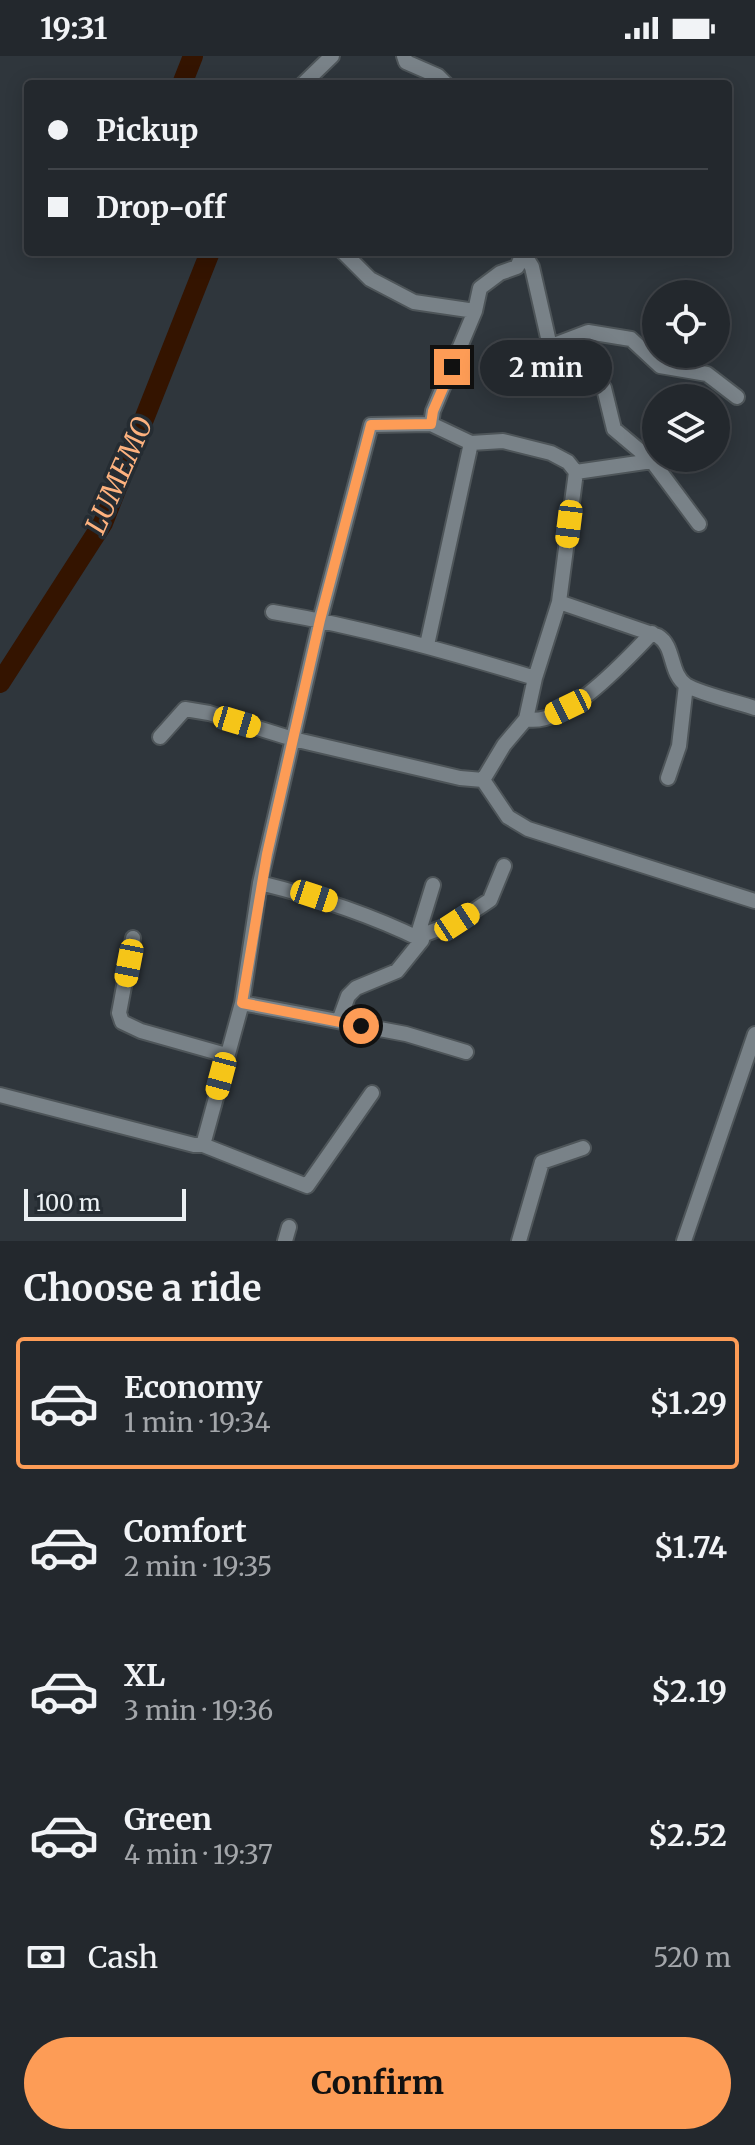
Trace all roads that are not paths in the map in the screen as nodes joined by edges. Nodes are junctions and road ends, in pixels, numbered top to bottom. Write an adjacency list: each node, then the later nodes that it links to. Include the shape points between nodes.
1 (332, 56): 3 (street)
2 (404, 56): 4 (street, via 406,62)
3 (307, 80)
4 (442, 80)
5 (347, 256): 8 (street, via 370,279 414,302)
6 (522, 256): 8 (street, via 517,267 480,288)
7 (526, 256): 9 (street)
8 (475, 311): 11 (street)
9 (554, 345): 10 (street, via 588,332 631,339 660,366 707,374); 13 (street, via 577,356 604,388 614,429)
10 (737, 397)
11 (431, 424): 12 (street); 20 (street, via 371,425)
12 (471, 443): 15 (street, via 503,441 551,453); 22 (street)
13 (642, 453)
14 (642, 462): 15 (street)
15 (576, 472): 18 (street)
16 (660, 472): 17 (street)
17 (699, 524)
18 (559, 602): 21 (street); 23 (street)
19 (273, 612): 20 (street)
20 (320, 620): 22 (street); 28 (street)
21 (652, 633): 24 (street, via 664,639); 26 (street, via 607,678 568,707 538,722)
22 (427, 645): 23 (street)
23 (535, 678): 26 (street)
24 (686, 685): 25 (street); 29 (street, via 679,746)
25 (755, 708)
26 (526, 719): 30 (street)
27 (160, 737): 28 (street, via 185,709)
28 (293, 739): 30 (street); 32 (street)
29 (668, 778)
30 (483, 780): 34 (street, via 508,817 528,829)
31 (504, 866): 35 (street, via 490,900 457,922)
32 (260, 883): 35 (street, via 370,915); 37 (street)
33 (433, 885): 35 (street)
34 (755, 901)
35 (417, 937): 38 (street, via 422,940 397,971 348,996)
36 (133, 938): 41 (street, via 119,1013 122,1022)
37 (242, 1003): 38 (street); 41 (street)
38 (339, 1021): 40 (street)
39 (755, 1034): 47 (street)
40 (466, 1052)
41 (226, 1055): 44 (street)
42 (372, 1093): 44 (street, via 307,1186)
43 (0, 1095): 44 (street)
44 (203, 1145)
45 (583, 1148): 46 (street, via 542,1162)
46 (519, 1241)
47 (684, 1241)

